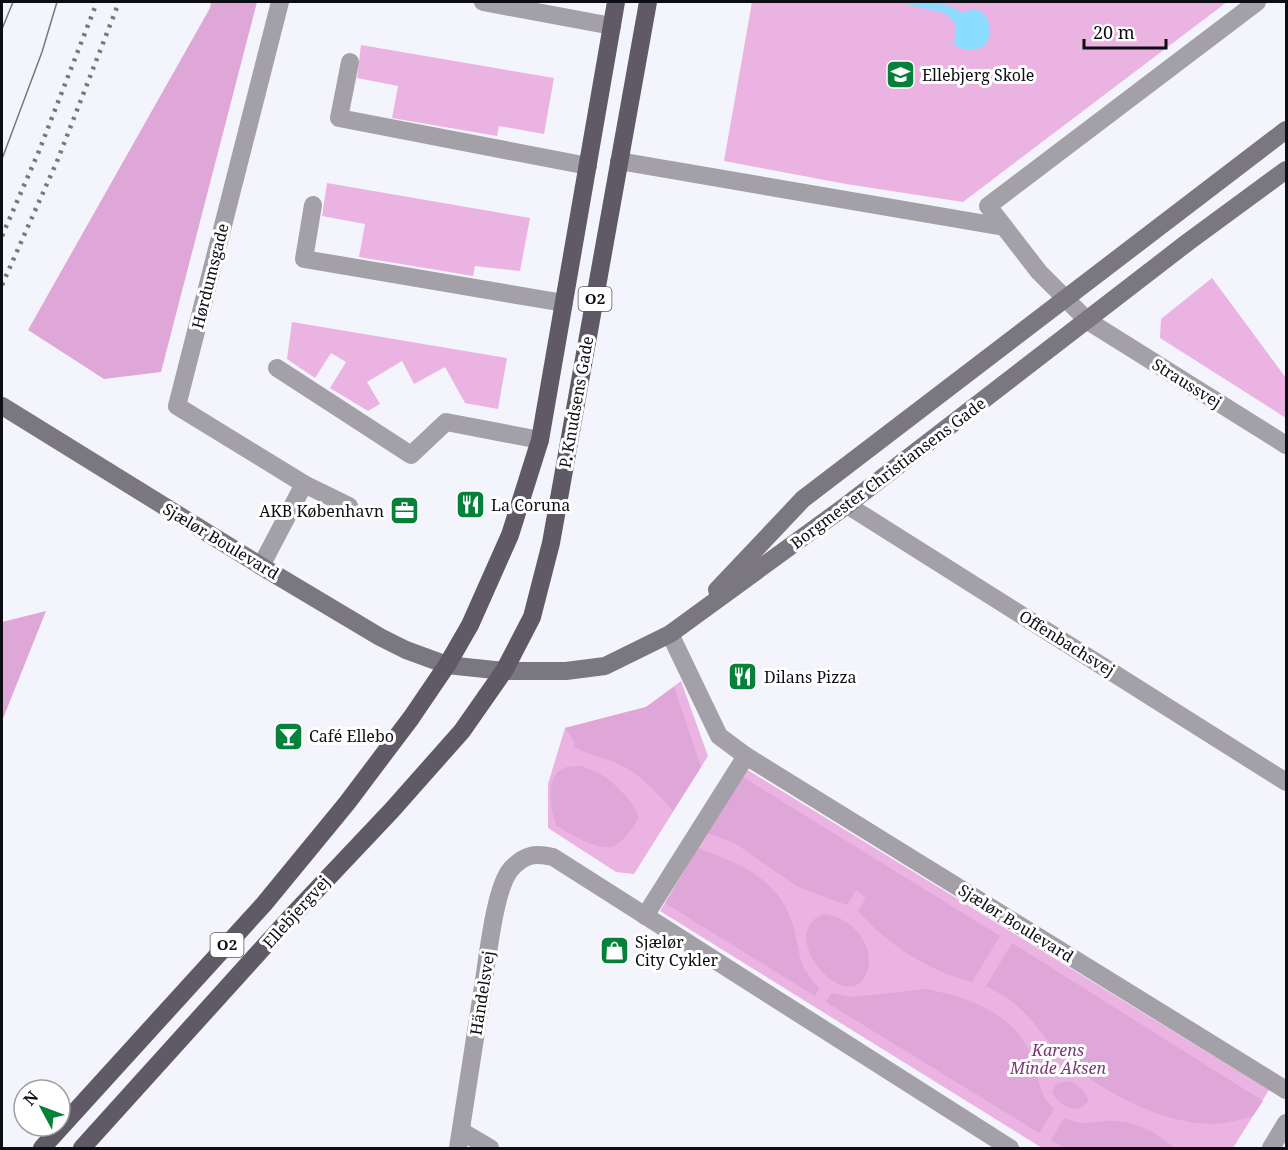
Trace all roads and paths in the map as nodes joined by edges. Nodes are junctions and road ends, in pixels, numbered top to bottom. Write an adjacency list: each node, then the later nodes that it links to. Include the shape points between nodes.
1 (280, 2): 21 (street, Hørdumsgade, via 177,406)
2 (483, 2): 6 (street)
3 (616, 2): 6 (main road, P. Knudsens Gade / O2)
4 (648, 2): 9 (main road, P. Knudsens Gade / O2)
5 (1257, 2): 13 (street, via 988,206)
6 (612, 26): 10 (main road, P. Knudsens Gade / O2)
7 (350, 62): 10 (street, via 339,118)
8 (1287, 130): 14 (street, Borgmester Christiansens Gade)
9 (619, 161): 13 (street); 28 (main road, P. Knudsens Gade / O2, via 551,543 532,617)
10 (588, 166): 15 (main road, P. Knudsens Gade / O2)
11 (1287, 170): 16 (street, Borgmester Christiansens Gade)
12 (313, 205): 15 (street, via 304,259)
13 (1004, 227): 14 (street)
14 (1066, 299): 16 (street); 25 (street, Borgmester Christiansens Gade, via 803,499)
15 (564, 303): 19 (main road, P. Knudsens Gade / O2)
16 (1088, 321): 20 (street, Straussvej); 22 (street, Borgmester Christiansens Gade)
17 (277, 368): 19 (street, P. Knudsens Gade, via 411,455 446,422)
18 (2, 406): 24 (street, Sjælør Boulevard)
19 (540, 440): 27 (main road, P. Knudsens Gade / O2, via 510,535 478,608)
20 (1287, 445)
21 (304, 484): 23 (street, Hørdumsgade); 24 (street)
22 (848, 505): 25 (street, Borgmester Christiansens Gade); 30 (street, Offenbachsvej)
23 (349, 506)
24 (261, 566): 27 (street, Sjælør Boulevard, via 380,637)
25 (686, 622): 26 (street, Borgmester Christiansens Gade)
26 (670, 634): 28 (street, Borgmester Christiansens Gade, via 605,666 566,671); 29 (street, Sjælør Boulevard, via 719,736)
27 (447, 665): 28 (street, Borgmester Christiansens Gade); 35 (main road, Ellebjergvej / O2, via 346,803 264,904)
28 (504, 671): 36 (main road, Ellebjergvej / O2, via 451,744)
29 (746, 756): 31 (street); 32 (street, Sjælør Boulevard)
30 (1287, 782)
31 (645, 916): 34 (street, Händelsvej, via 553,857 535,854 510,869 493,926); 38 (street)
32 (1287, 1090)
33 (1287, 1123): 39 (street)
34 (460, 1140): 37 (street)
35 (42, 1149)
36 (82, 1149)
37 (490, 1149)
38 (1010, 1149)
39 (1271, 1149)

